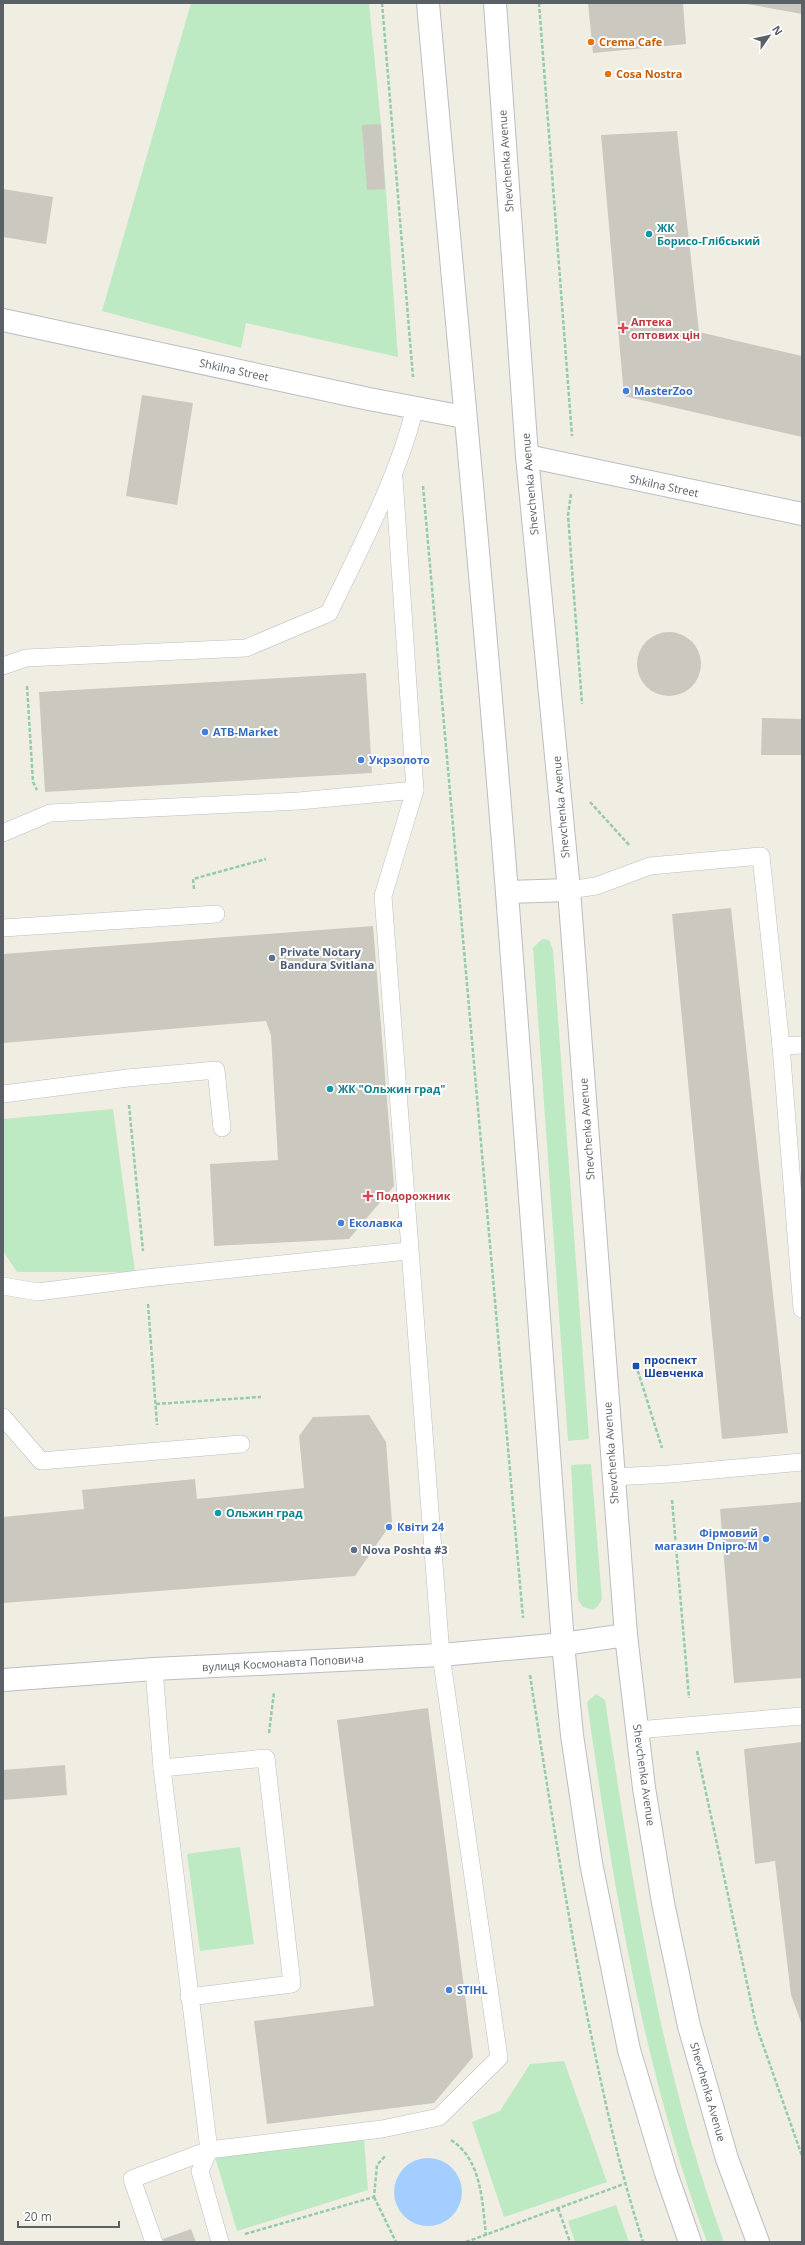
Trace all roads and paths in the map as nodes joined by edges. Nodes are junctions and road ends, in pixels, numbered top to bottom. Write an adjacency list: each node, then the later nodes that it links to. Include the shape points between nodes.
1 (382, 3): 6 (path)
2 (428, 3): 7 (street)
3 (495, 3): 8 (street, Shevchenka Avenue)
4 (539, 3): 9 (path)
5 (3, 320): 6 (street, Shkilna Street)
6 (415, 408): 7 (street, Shkilna Street); 10 (lane, via 408,438)
7 (464, 417): 26 (street, via 476,520)
8 (527, 456): 9 (street, Shkilna Street); 25 (street, Shevchenka Avenue)
9 (574, 467): 12 (street, Shkilna Street); 15 (path, via 568,515)
10 (394, 476): 13 (lane, via 329,612 246,648); 16 (lane)
11 (423, 478): 48 (path)
12 (802, 514)
13 (26, 658): 14 (lane); 20 (path, via 33,782)
14 (3, 666)
15 (582, 706)
16 (415, 790): 20 (lane, via 299,801); 35 (lane, via 383,896)
17 (589, 794): 18 (path)
18 (590, 802): 19 (path); 23 (path)
19 (590, 810)
20 (50, 813): 21 (lane)
21 (3, 833)
22 (266, 859): 24 (path)
23 (650, 866): 25 (lane, via 596,886); 30 (lane, via 760,856)
24 (193, 880)
25 (569, 890): 26 (street); 45 (street, Shevchenka Avenue)
26 (507, 892): 47 (street)
27 (216, 914): 28 (lane)
28 (3, 928)
29 (802, 1044): 30 (lane)
30 (781, 1046): 37 (lane)
31 (3, 1094): 33 (lane, via 216,1070)
32 (129, 1102): 34 (path)
33 (222, 1128)
34 (132, 1140)
35 (408, 1251): 36 (lane, via 154,1277 38,1292); 49 (lane)
36 (3, 1286)
37 (802, 1309)
38 (636, 1358): 44 (path, via 636,1366)
39 (261, 1397): 41 (path, via 156,1404)
40 (3, 1417): 42 (lane, via 41,1461)
41 (157, 1428)
42 (241, 1444)
43 (802, 1462): 44 (lane)
44 (670, 1474): 45 (lane); 54 (path)
45 (613, 1477): 46 (street, Shevchenka Avenue)
46 (626, 1635): 47 (street, вулиця Космонавта Поповича); 55 (street, Shevchenka Avenue)
47 (563, 1644): 48 (street, вулиця Космонавта Поповича); 73 (street, via 572,1735 591,1864 629,2050)
48 (526, 1649): 49 (street, вулиця Космонавта Поповича); 63 (path, via 567,1909 599,2076)
49 (441, 1655): 50 (street, вулиця Космонавта Поповича); 60 (lane, via 499,2058 439,2117 382,2129)
50 (277, 1664): 51 (street, вулиця Космонавта Поповича); 56 (path)
51 (154, 1669): 52 (street, вулиця Космонавта Поповича); 57 (lane)
52 (3, 1680)
53 (802, 1716): 54 (lane)
54 (692, 1726): 55 (lane); 62 (path, via 756,2025)
55 (637, 1730): 74 (street, Shevchenka Avenue, via 663,1903 689,2026 728,2159)
56 (266, 1758): 57 (lane); 58 (lane, via 292,1984)
57 (162, 1768): 58 (lane)
58 (189, 1997): 60 (lane)
59 (449, 2139): 66 (path, via 462,2147 478,2174)
60 (209, 2150): 67 (lane, via 132,2179); 68 (lane, via 200,2171)
61 (390, 2151): 64 (path, via 377,2165)
62 (802, 2156)
63 (624, 2184): 65 (path); 72 (path)
64 (374, 2197): 68 (path); 69 (path)
65 (558, 2208): 66 (path); 71 (path)
66 (486, 2235): 70 (path)
67 (154, 2242)
68 (220, 2242)
69 (396, 2242)
70 (466, 2242)
71 (570, 2242)
72 (643, 2242)
73 (690, 2242)
74 (758, 2242)

